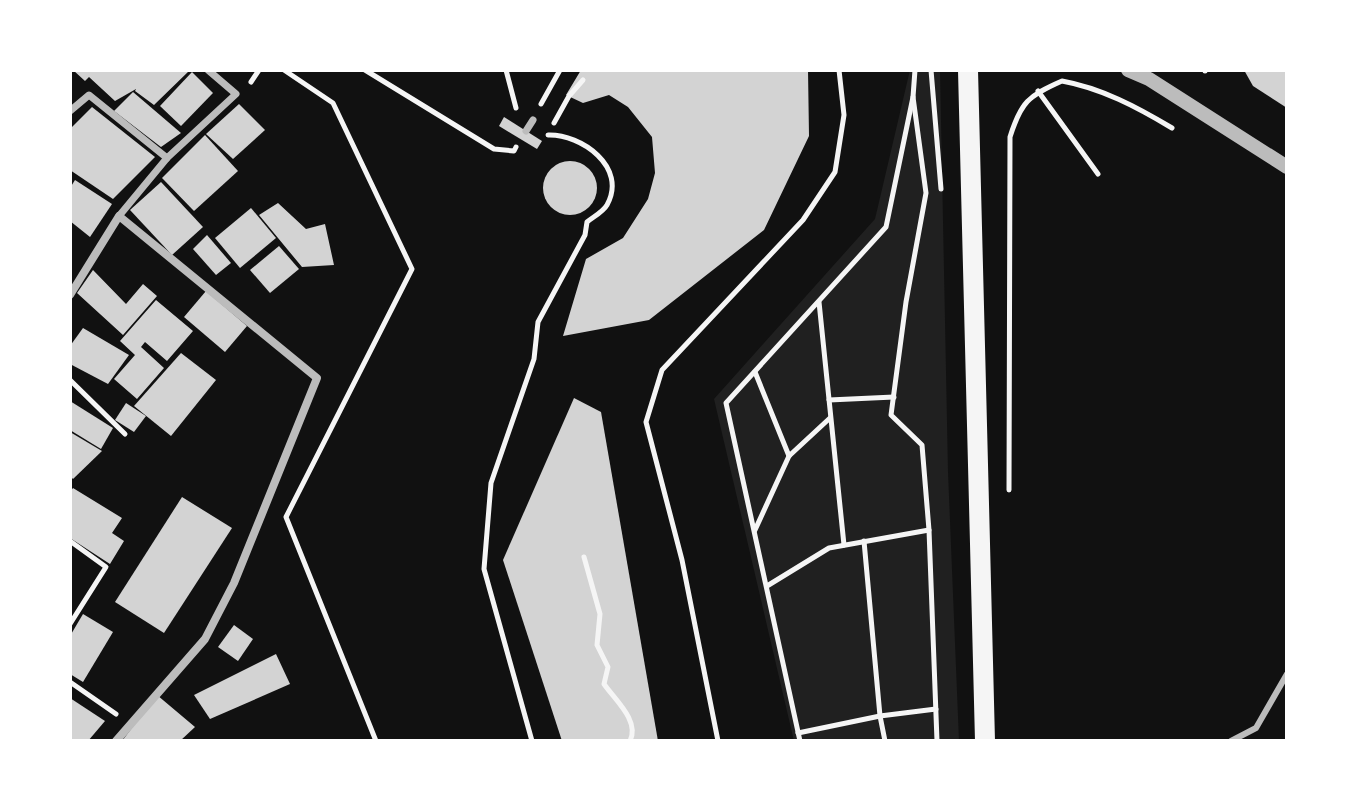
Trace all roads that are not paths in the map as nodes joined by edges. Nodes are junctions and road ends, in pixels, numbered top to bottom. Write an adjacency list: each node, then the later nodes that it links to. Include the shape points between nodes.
1 (208, 70): 8 (street, via 236,94)
2 (968, 70): 14 (main road)
3 (1128, 70): 4 (street)
4 (1151, 74): 9 (street)
5 (70, 111): 8 (street, via 89,95)
6 (533, 120): 7 (street)
7 (526, 131)
8 (167, 158): 10 (street)
9 (1287, 167)
10 (119, 216): 11 (street); 13 (street, via 317,378 234,583 205,639)
11 (70, 295)
12 (1287, 674): 15 (lane, via 1256,728)
13 (116, 741)
14 (985, 741)
15 (1231, 741)

